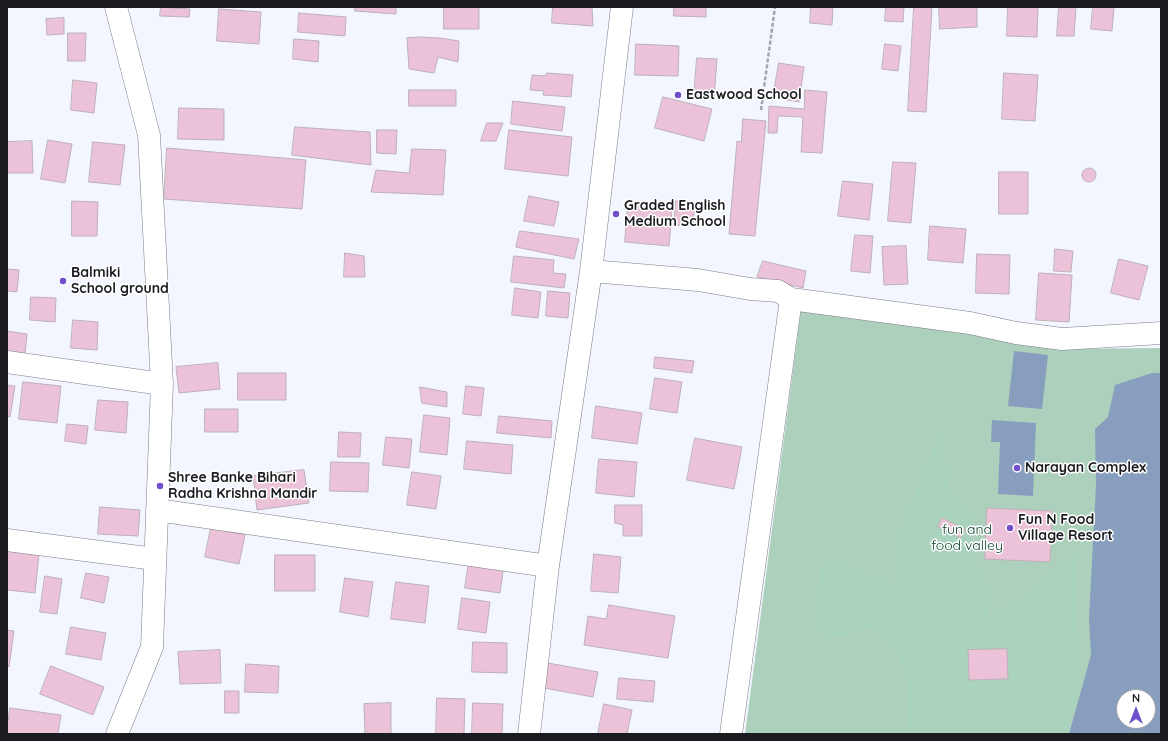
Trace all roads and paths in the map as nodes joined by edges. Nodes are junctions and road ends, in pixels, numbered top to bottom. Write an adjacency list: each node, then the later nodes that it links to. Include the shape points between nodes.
1 (116, 7): 9 (street, via 150,135)
2 (622, 7): 5 (street)
3 (775, 7): 4 (path)
4 (761, 110)
5 (591, 271): 6 (street, via 698,280 778,291); 13 (street)
6 (791, 299): 7 (street, via 970,323 1062,339); 16 (street)
7 (1161, 333)
8 (7, 362): 9 (street)
9 (162, 384): 10 (street)
10 (157, 510): 12 (street); 13 (street)
11 (7, 540): 12 (street)
12 (155, 559): 14 (street, via 152,647)
13 (548, 566): 15 (street)
14 (117, 734)
15 (528, 734)
16 (731, 734)

